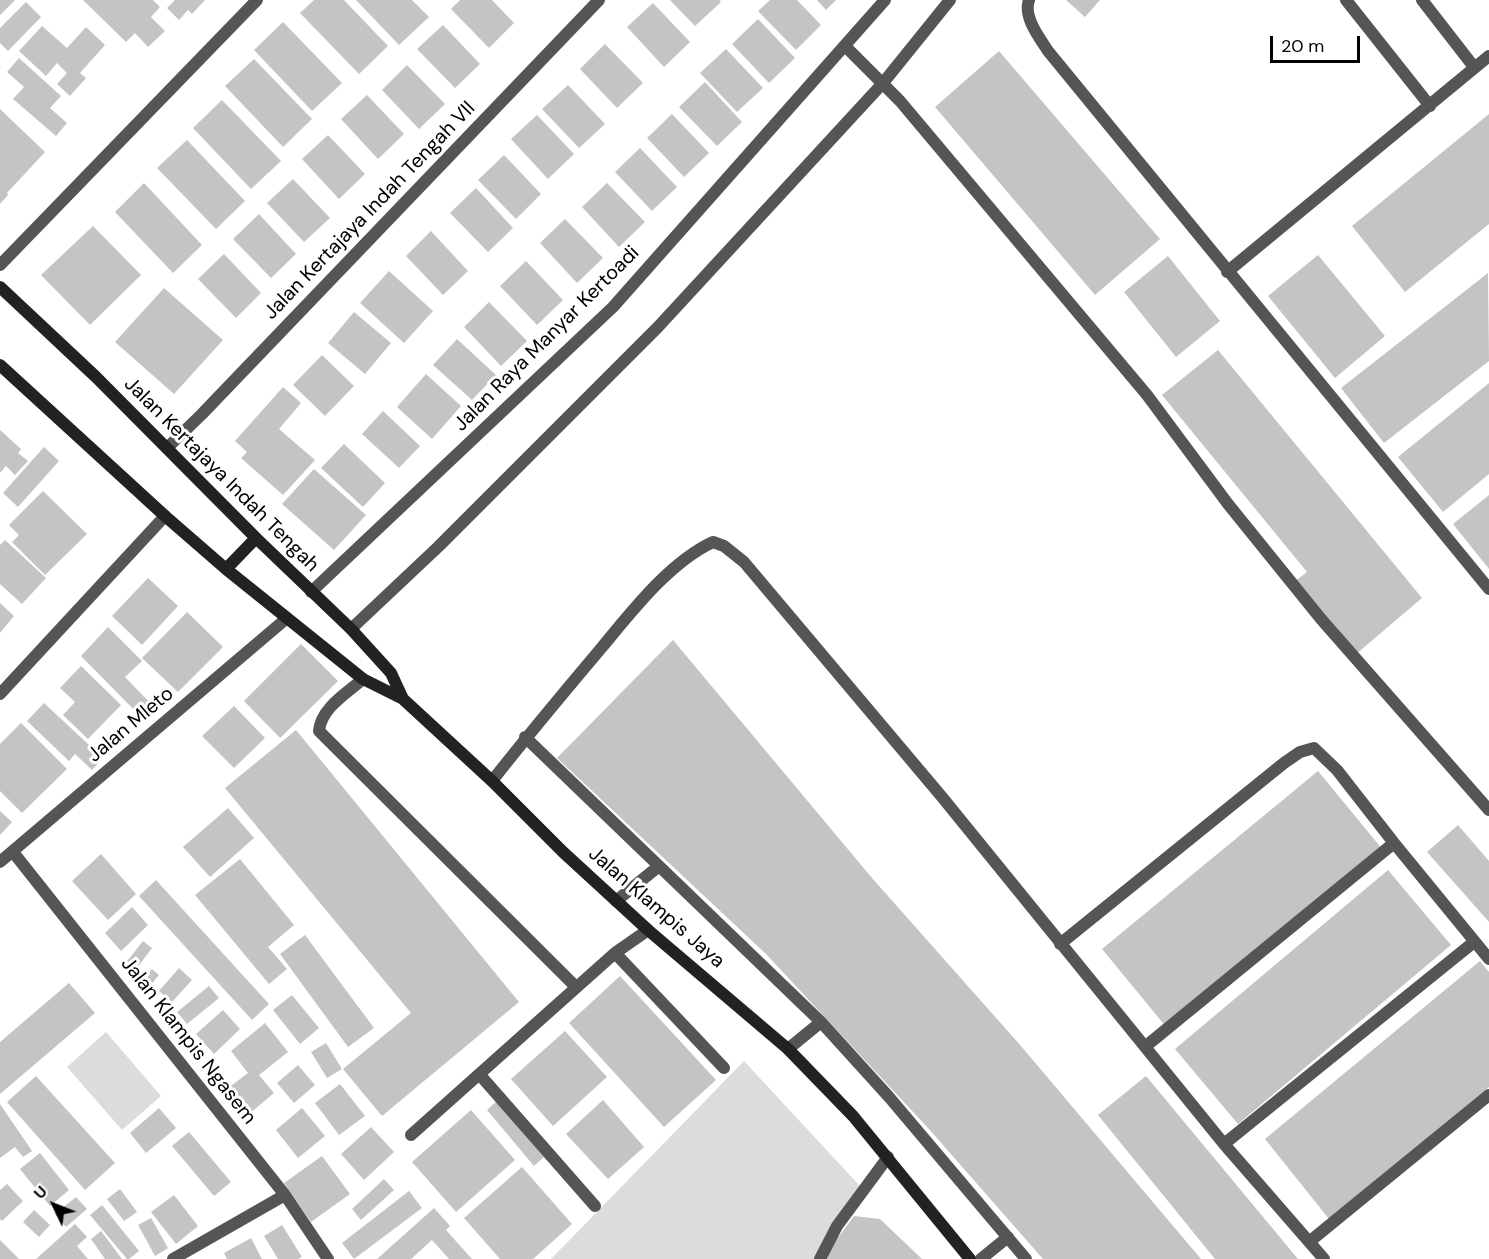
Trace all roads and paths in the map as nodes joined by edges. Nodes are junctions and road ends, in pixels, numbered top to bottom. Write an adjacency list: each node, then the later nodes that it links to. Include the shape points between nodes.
1 (257, 0): 13 (street)
2 (599, 0): 17 (street, Jalan Kertajaya Indah Tengah VII)
3 (885, 0): 8 (street, Jalan Raya Manyar Kertoadi)
4 (950, 0): 11 (street)
5 (1029, 0): 14 (street, via 1032,25 1048,51)
6 (1346, 0): 12 (street)
7 (1422, 0): 10 (street)
8 (849, 50): 11 (street); 22 (street, Jalan Raya Manyar Kertoadi, via 613,307)
9 (1489, 56): 10 (street)
10 (1474, 67): 12 (street)
11 (883, 83): 24 (street, via 657,327); 30 (street, via 1147,395 1321,619)
12 (1430, 106): 14 (street)
13 (0, 265)
14 (1227, 272): 21 (street)
15 (0, 287): 17 (main road, Jalan Kertajaya Indah Tengah)
16 (0, 365): 18 (main road)
17 (167, 448): 19 (main road, Jalan Kertajaya Indah Tengah)
18 (165, 516): 20 (main road); 26 (street)
19 (256, 538): 20 (main road); 22 (main road, Jalan Kertajaya Indah Tengah)
20 (226, 568): 23 (main road)
21 (1489, 589)
22 (311, 592): 24 (main road, Jalan Kertajaya Indah Tengah)
23 (292, 622): 25 (main road, Jalan Klampis Jaya); 32 (street, Jalan Mleto)
24 (351, 629): 27 (main road, Jalan Kertajaya Indah Tengah, via 391,673)
25 (363, 679): 27 (main road, Jalan Klampis Jaya); 41 (street, via 328,710 320,721 320,731)
26 (0, 694)
27 (403, 699): 29 (main road, Jalan Klampis Jaya)
28 (525, 737): 29 (street); 34 (street); 38 (street, via 633,610 677,566 712,542 724,546 744,562)
29 (492, 781): 35 (main road, Jalan Klampis Jaya)
30 (1489, 810)
31 (1394, 843): 37 (street); 38 (street, via 1337,770 1314,748 1299,752); 43 (street)
32 (13, 852): 33 (street, Jalan Mleto); 51 (street, Jalan Klampis Ngasem)
33 (0, 862)
34 (659, 866): 35 (street); 42 (street)
35 (616, 901): 36 (main road, Jalan Klampis Jaya)
36 (648, 930): 39 (street); 44 (main road, Jalan Klampis Jaya)
37 (1474, 942): 40 (street); 49 (street)
38 (1060, 944): 43 (street)
39 (615, 953): 41 (street); 45 (street)
40 (1489, 959)
41 (576, 987): 46 (street)
42 (821, 1022): 44 (street); 53 (street)
43 (1146, 1046): 49 (street)
44 (788, 1049): 50 (main road, Jalan Klampis Jaya)
45 (724, 1068)
46 (480, 1075): 48 (street); 52 (street)
47 (1489, 1095): 54 (street)
48 (411, 1135)
49 (1224, 1144): 54 (street)
50 (888, 1157): 57 (street, via 837,1226); 58 (main road, Jalan Klampis Jaya)
51 (285, 1195): 55 (street); 56 (street, Jalan Klampis Ngasem)
52 (595, 1206)
53 (1008, 1237): 59 (street); 60 (street)
54 (1309, 1242): 61 (street)
55 (173, 1259)
56 (328, 1259)
57 (820, 1259)
58 (970, 1259)
59 (981, 1259)
60 (1026, 1259)
61 (1324, 1259)

